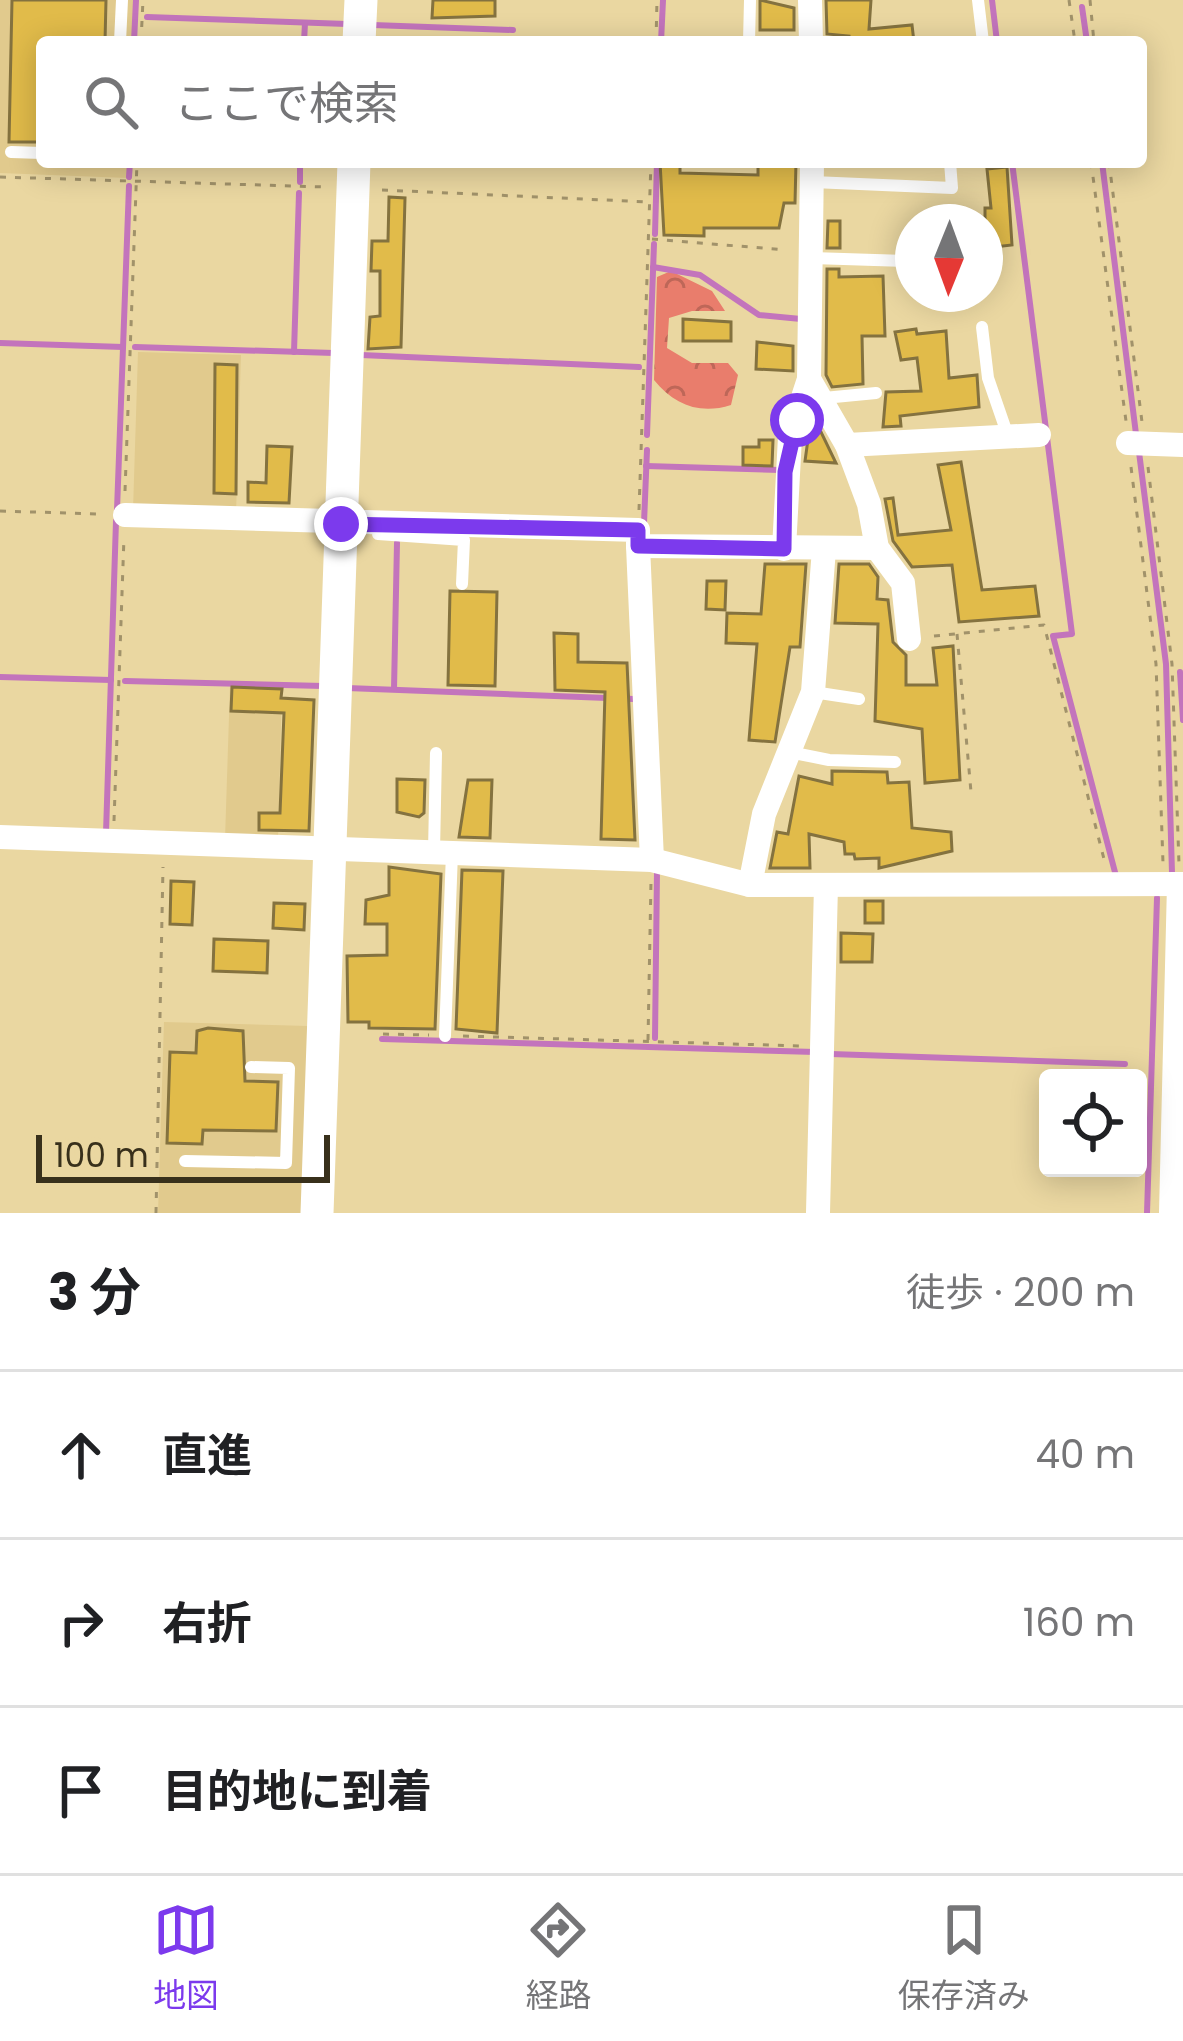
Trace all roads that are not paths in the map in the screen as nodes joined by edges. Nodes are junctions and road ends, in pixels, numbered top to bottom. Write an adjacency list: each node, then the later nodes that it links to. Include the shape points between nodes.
1 (122, 0): 6 (lane)
2 (361, 0): 7 (street)
3 (750, 0): 8 (lane)
4 (810, 0): 9 (street)
5 (978, 0): 10 (lane)
6 (120, 36)
7 (359, 36)
8 (749, 36)
9 (811, 36)
10 (982, 36)
11 (11, 152): 12 (lane)
12 (36, 153)
13 (354, 168): 27 (street)
14 (950, 168): 15 (lane, via 952,188)
15 (813, 172): 16 (street)
16 (811, 255): 17 (lane); 19 (street)
17 (895, 260)
18 (982, 327): 22 (lane)
19 (816, 388): 20 (lane); 25 (street); 30 (street, via 790,436)
20 (876, 393)
21 (1039, 436): 22 (street)
22 (1008, 438): 25 (street)
23 (1137, 443): 24 (street)
24 (1183, 445)
25 (847, 446): 29 (street)
26 (124, 515): 27 (street)
27 (341, 527): 28 (street); 32 (lane, via 464,540); 40 (street)
28 (638, 538): 30 (street); 42 (street)
29 (877, 548): 31 (street); 33 (street, via 903,583)
30 (784, 549): 31 (street)
31 (824, 549): 34 (street)
32 (462, 584)
33 (909, 639)
34 (813, 692): 35 (lane); 36 (street)
35 (859, 699)
36 (786, 751): 38 (lane); 44 (street)
37 (436, 753): 41 (lane)
38 (895, 762)
39 (0, 837): 40 (street)
40 (330, 848): 41 (street); 48 (street)
41 (443, 852): 42 (street); 46 (lane)
42 (652, 860): 44 (street)
43 (1175, 884): 45 (street); 52 (street)
44 (750, 885): 45 (street)
45 (826, 885): 51 (street)
46 (445, 1036)
47 (251, 1067): 48 (lane, via 289,1068)
48 (304, 1105): 49 (lane, via 286,1163); 50 (street)
49 (185, 1161)
50 (317, 1213)
51 (818, 1213)
52 (1171, 1213)

